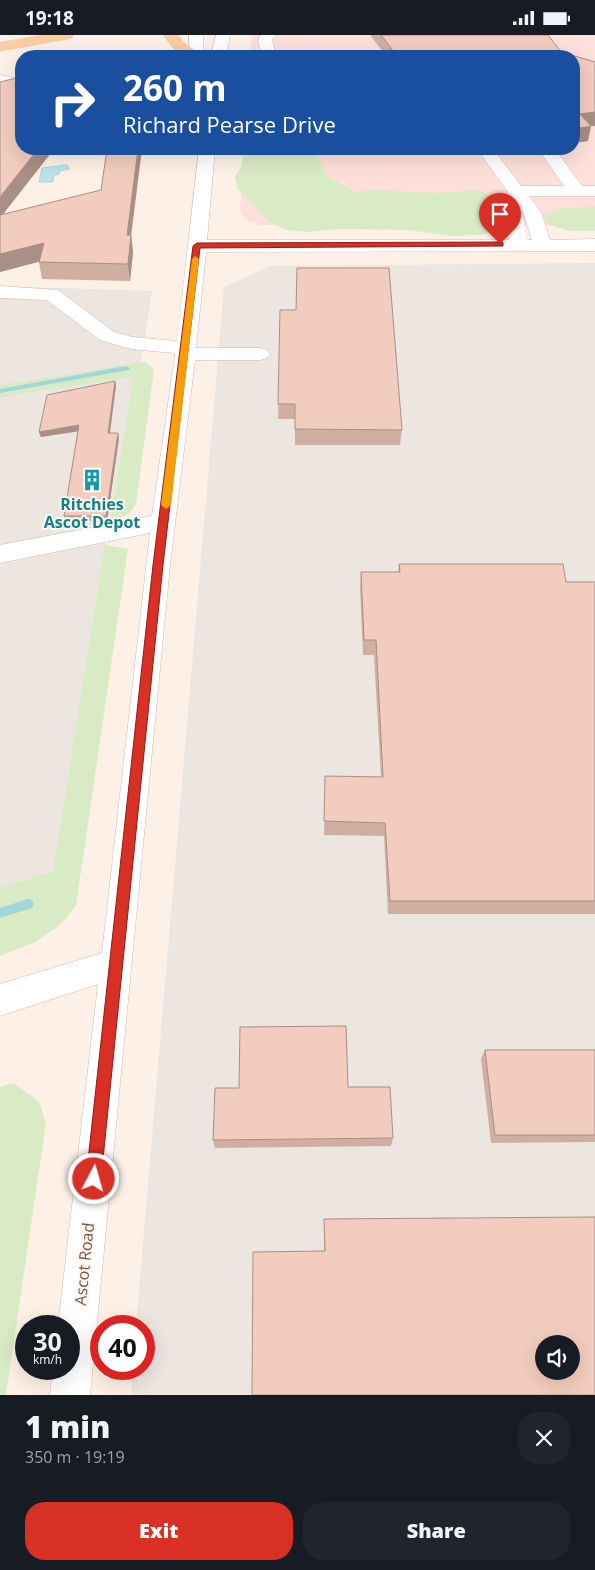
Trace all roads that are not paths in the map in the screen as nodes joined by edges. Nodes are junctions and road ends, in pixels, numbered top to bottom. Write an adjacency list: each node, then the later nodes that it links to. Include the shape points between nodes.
1 (66, 35): 6 (main road)
2 (171, 35): 7 (main road, via 177,45)
3 (196, 35): 8 (street)
4 (223, 35): 9 (street)
5 (270, 35): 10 (street, via 265,40)
6 (0, 47)
7 (186, 50)
8 (196, 50)
9 (220, 50)
10 (268, 50)
11 (0, 80): 12 (street, via 13,84 7,91)
12 (0, 92)
13 (206, 155): 22 (street, Ascot Road)
14 (490, 155): 16 (street)
15 (551, 155): 17 (street)
16 (516, 191): 17 (street); 19 (street, via 512,213); 20 (street, via 532,212)
17 (577, 191): 18 (street)
18 (595, 191)
19 (519, 244): 20 (street); 22 (street)
20 (543, 245): 21 (street)
21 (595, 245)
22 (197, 246): 24 (street, Ascot Road)
23 (0, 292): 24 (street, via 51,294 107,336)
24 (185, 351): 25 (street); 26 (street, Ascot Road)
25 (260, 354)
26 (164, 522): 27 (street); 28 (street, Ascot Road)
27 (0, 554)
28 (118, 963): 29 (street); 30 (street, Ascot Road)
29 (0, 1000)
30 (70, 1395)

